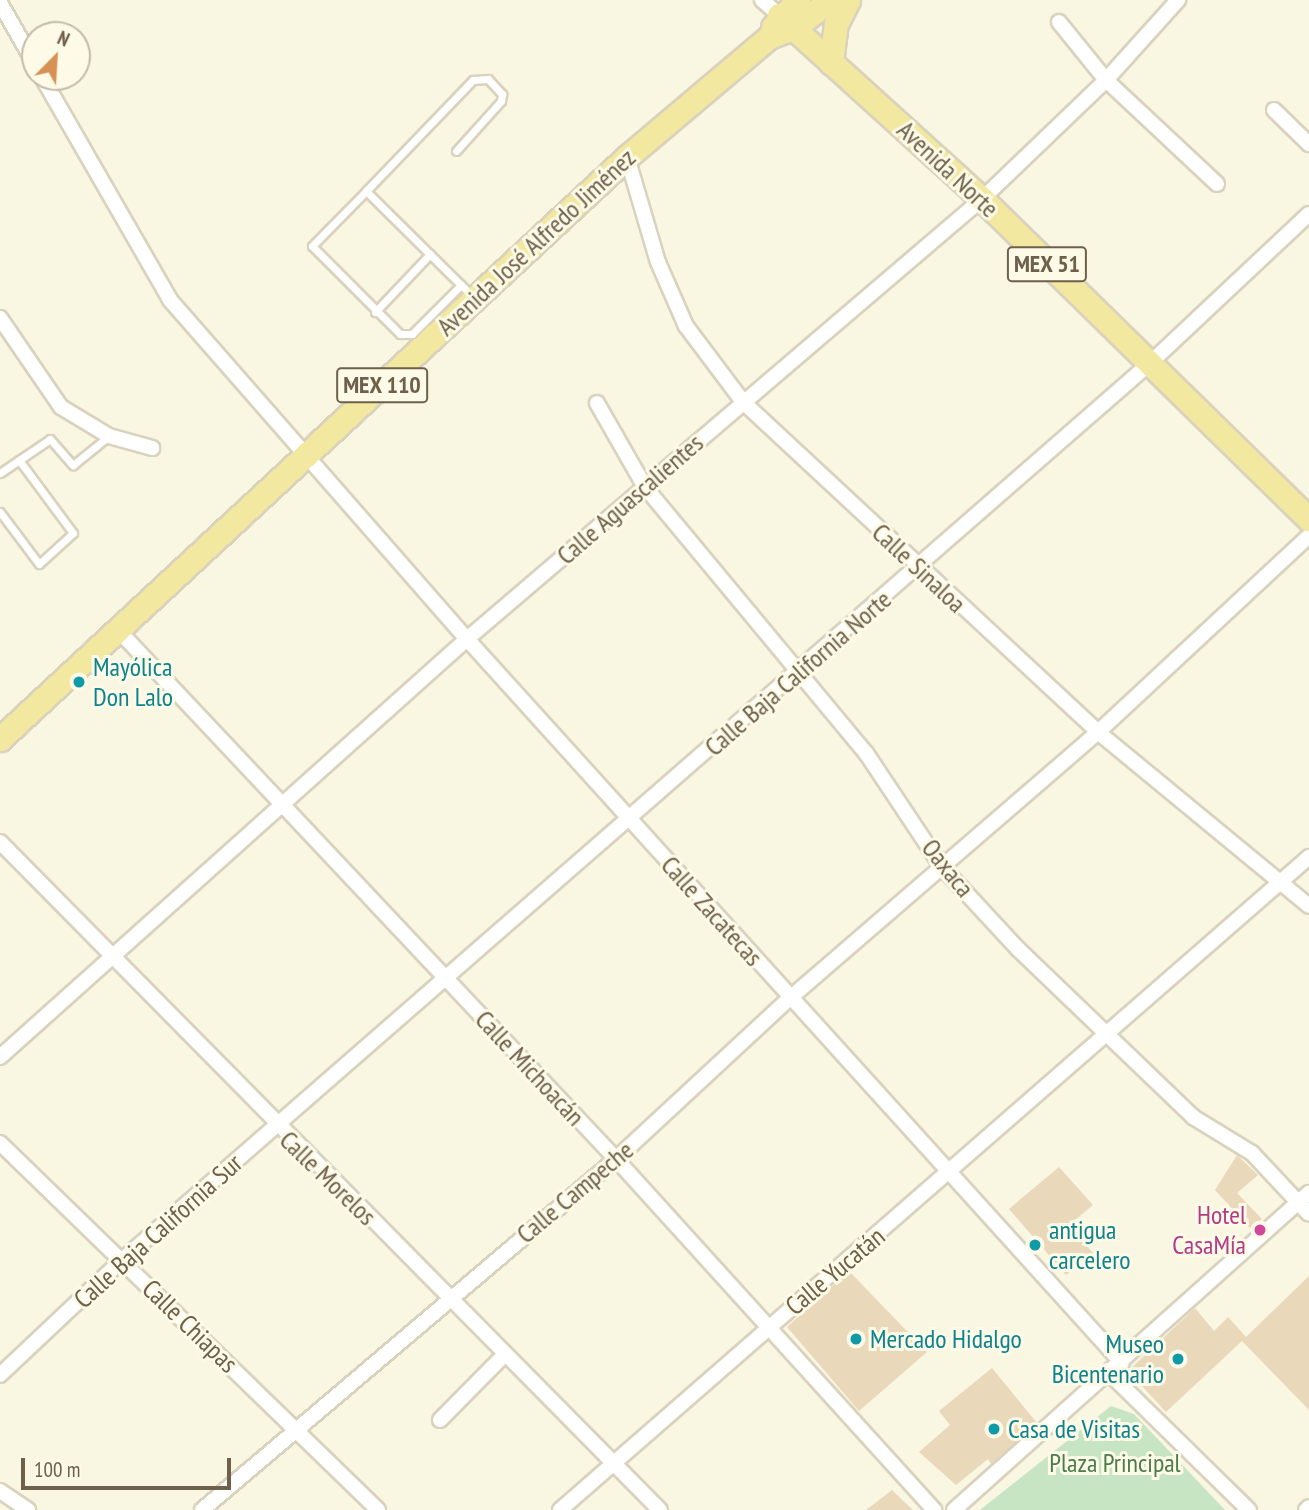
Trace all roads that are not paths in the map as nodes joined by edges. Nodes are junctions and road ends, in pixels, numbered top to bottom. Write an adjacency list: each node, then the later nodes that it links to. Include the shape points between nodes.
1 (798, 0): 6 (main road)
2 (831, 0): 6 (main road)
3 (848, 0): 9 (main road, via 836,24)
4 (1178, 0): 10 (street, Calle Aguascalientes)
5 (0, 3): 8 (street)
6 (778, 14): 9 (main road, Avenida Norte / MEX 51); 15 (main road, Avenida José Alfredo Jiménez / MEX 110, via 769,37)
7 (1059, 22): 10 (street)
8 (21, 40)
9 (831, 63): 18 (main road, Avenida Norte / MEX 51)
10 (1106, 80): 16 (street); 18 (street, Calle Aguascalientes)
11 (50, 91): 29 (street, Calle Zacatecas, via 170,300)
12 (1273, 110): 13 (street)
13 (1309, 144)
14 (456, 151): 17 (lane, via 501,101 502,94 488,79 474,80)
15 (627, 157): 21 (main road, Avenida José Alfredo Jiménez / MEX 110); 25 (street, Calle Sinaloa, via 658,262 686,326)
16 (1217, 184)
17 (366, 191): 20 (lane); 22 (lane, via 312,246)
18 (982, 199): 24 (main road, Avenida Norte / MEX 51); 25 (street, Calle Aguascalientes)
19 (1309, 214): 24 (street, Calle Baja California Norte)
20 (430, 254): 21 (lane); 22 (lane)
21 (468, 292): 22 (lane, via 412,334 392,331); 29 (main road, Avenida José Alfredo Jiménez / MEX 110)
22 (374, 312)
23 (0, 318): 27 (street, via 61,407)
24 (1149, 364): 34 (main road, Avenida Norte / MEX 51); 36 (street, Calle Baja California Norte)
25 (743, 402): 32 (street, Calle Aguascalientes); 36 (street, Calle Sinaloa)
26 (597, 403): 32 (street, Oaxaca)
27 (109, 436): 28 (street); 30 (lane, via 73,465 50,439)
28 (152, 448)
29 (309, 453): 37 (main road, Avenida José Alfredo Jiménez / MEX 110); 38 (street, Calle Zacatecas)
30 (19, 460): 31 (lane); 33 (lane, via 73,533 39,564)
31 (0, 472)
32 (645, 487): 38 (street, Calle Aguascalientes); 39 (street, Oaxaca)
33 (0, 512)
34 (1309, 519)
35 (1309, 537): 40 (street, Calle Campeche)
36 (919, 568): 39 (street, Calle Baja California Norte); 40 (street, Calle Sinaloa)
37 (119, 631): 41 (main road, Avenida José Alfredo Jiménez / MEX 110); 42 (street, Calle Michoacán)
38 (467, 639): 42 (street, Calle Aguascalientes); 43 (street, Calle Zacatecas)
39 (798, 674): 43 (street, Calle Baja California Norte); 46 (street, Oaxaca, via 866,753)
40 (1098, 732): 46 (street, Calle Campeche); 47 (street, Calle Sinaloa)
41 (0, 738)
42 (285, 807): 49 (street, Calle Aguascalientes); 50 (street, Calle Michoacán)
43 (630, 819): 50 (street, Calle Baja California Norte); 51 (street, Calle Zacatecas)
44 (0, 842): 49 (street, Calle Morelos)
45 (1309, 857): 47 (street, Calle Yucatán)
46 (942, 867): 51 (street, Calle Campeche); 52 (street, Oaxaca, via 1018,949)
47 (1277, 881): 48 (street, Calle Sinaloa); 52 (street, Calle Yucatán)
48 (1309, 906)
49 (112, 961): 53 (street, Calle Aguascalientes); 54 (street, Calle Morelos)
50 (445, 978): 54 (street, Calle Baja California Sur); 56 (street, Calle Michoacán)
51 (790, 998): 56 (street, Calle Campeche); 57 (street, Calle Zacatecas)
52 (1109, 1031): 57 (street, Calle Yucatán); 58 (street, Oaxaca, via 1194,1117 1252,1153)
53 (0, 1057)
54 (276, 1127): 60 (street, Calle Baja California Sur); 61 (street, Calle Morelos)
55 (0, 1143): 60 (street, Calle Chiapas)
56 (616, 1158): 61 (street, Calle Campeche); 62 (street, Calle Michoacán)
57 (952, 1172): 62 (street, Calle Yucatán); 64 (street, Calle Zacatecas)
58 (1304, 1198): 59 (street, Oaxaca); 64 (street)
59 (1309, 1214)
60 (121, 1261): 65 (street, Calle Baja California Sur); 68 (street, Calle Chiapas)
61 (450, 1298): 63 (street, Calle Morelos); 68 (street, Calle Campeche)
62 (769, 1328): 69 (street, Calle Yucatán); 76 (street, Calle Michoacán)
63 (505, 1354): 67 (street); 69 (street, Calle Morelos)
64 (1122, 1363): 66 (street)
65 (0, 1375)
66 (1111, 1375): 77 (street); 78 (street)
67 (439, 1420)
68 (298, 1429): 72 (street, Calle Campeche); 73 (street, Calle Chiapas)
69 (613, 1464): 74 (street, Calle Yucatán); 75 (street, Calle Morelos)
70 (0, 1491): 71 (street)
71 (28, 1510)
72 (202, 1510)
73 (379, 1510)
74 (560, 1510)
75 (660, 1510)
76 (934, 1510)
77 (954, 1510)
78 (1249, 1510)

